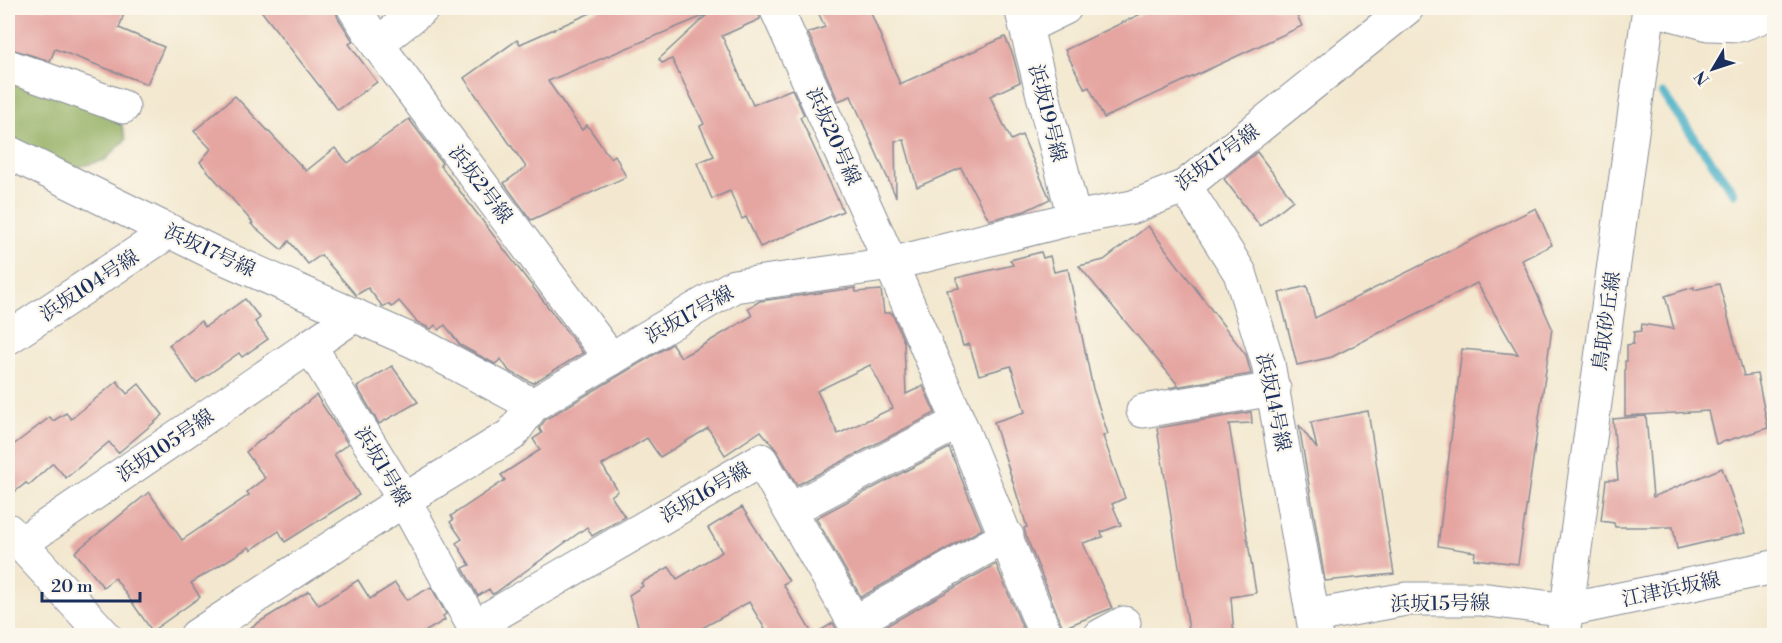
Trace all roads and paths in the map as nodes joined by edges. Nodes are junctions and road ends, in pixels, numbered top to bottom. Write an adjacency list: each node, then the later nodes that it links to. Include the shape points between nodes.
1 (354, 8): 9 (street, 浜坂2号線)
2 (423, 8): 9 (street)
3 (776, 8): 16 (street, 浜坂20号線)
4 (1065, 8): 8 (street)
5 (1407, 8): 13 (street, 浜坂17号線)
6 (1650, 8): 7 (street, via 1709,24 1740,25); 30 (street, 鳥取砂丘線)
7 (1774, 12)
8 (1024, 17): 14 (street, 浜坂19号線)
9 (377, 44): 20 (street, 浜坂2号線)
10 (8, 66): 11 (street)
11 (123, 107)
12 (8, 152): 15 (street, 浜坂17号線)
13 (1185, 186): 14 (street, 浜坂17号線, via 1133,207); 21 (street, 浜坂14号線, via 1240,273)
14 (1074, 218): 16 (street, 浜坂17号線)
15 (170, 231): 17 (street, 浜坂17号線); 18 (street, 浜坂104号線)
16 (891, 264): 20 (street, 浜坂17号線, via 734,286); 24 (street, 浜坂20号線)
17 (354, 315): 19 (street); 22 (street, 浜坂17号線, via 415,342)
18 (8, 338)
19 (310, 346): 25 (street, 浜坂1号線); 28 (street, 浜坂105号線)
20 (611, 359): 22 (street, 浜坂17号線)
21 (1274, 389): 23 (street); 31 (street, 浜坂14号線)
22 (533, 405): 25 (street, via 511,435)
23 (1143, 411)
24 (962, 429): 26 (street, via 947,428); 27 (street, 浜坂20号線)
25 (404, 500): 33 (street, 浜坂1号線); 35 (street)
26 (790, 510): 32 (street, 浜坂16号線); 33 (street, 浜坂16号線, via 761,460)
27 (1007, 536): 32 (street); 36 (street, 浜坂20号線)
28 (14, 537): 34 (street)
29 (1774, 567): 30 (street, 江津浜坂線)
30 (1566, 623): 31 (street, 浜坂15号線, via 1480,599 1406,599)
31 (1315, 626)
32 (858, 629)
33 (477, 631)
34 (105, 636)
35 (196, 636)
36 (1046, 636)

